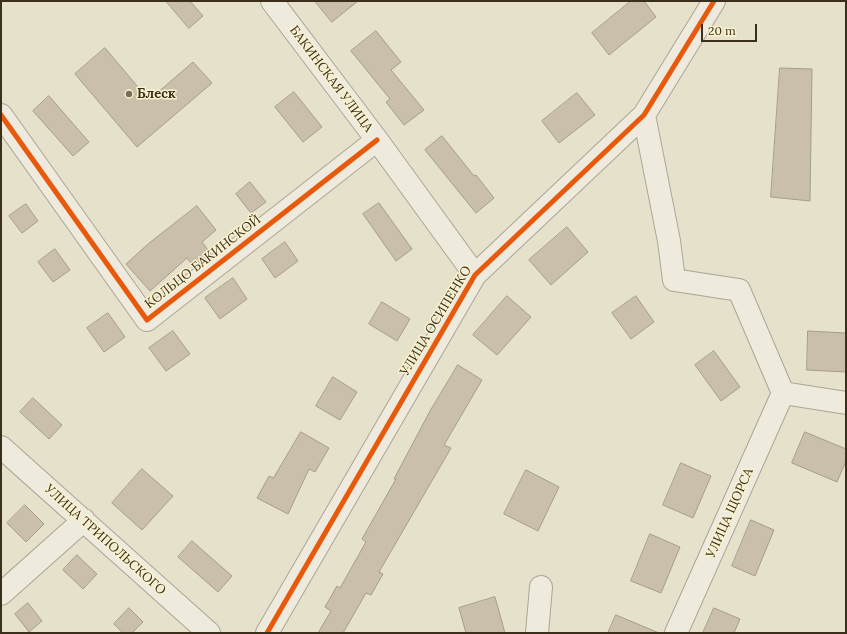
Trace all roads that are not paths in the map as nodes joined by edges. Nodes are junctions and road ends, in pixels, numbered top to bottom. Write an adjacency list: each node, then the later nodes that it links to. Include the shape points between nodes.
1 (272, 1): 5 (street, БАКИНСКАЯ УЛИЦА)
2 (714, 1): 4 (street, УЛИЦА ОСИПЕНКО)
3 (1, 115): 5 (street, КОЛЬЦО БАКИНСКОЙ, via 147,320)
4 (644, 115): 6 (street, УЛИЦА ОСИПЕНКО); 7 (street, via 669,241 674,280 739,290)
5 (377, 140): 6 (street, БАКИНСКАЯ УЛИЦА)
6 (475, 274): 14 (street, УЛИЦА ОСИПЕНКО)
7 (783, 393): 8 (street); 16 (street, УЛИЦА ЩОРСА)
8 (846, 403)
9 (1, 447): 10 (street, УЛИЦА ТРИПОЛЬСКОГО)
10 (84, 520): 12 (street); 13 (street, УЛИЦА ТРИПОЛЬСКОГО)
11 (541, 587): 15 (street)
12 (1, 594)
13 (210, 633)
14 (268, 633)
15 (538, 633)
16 (676, 633)

